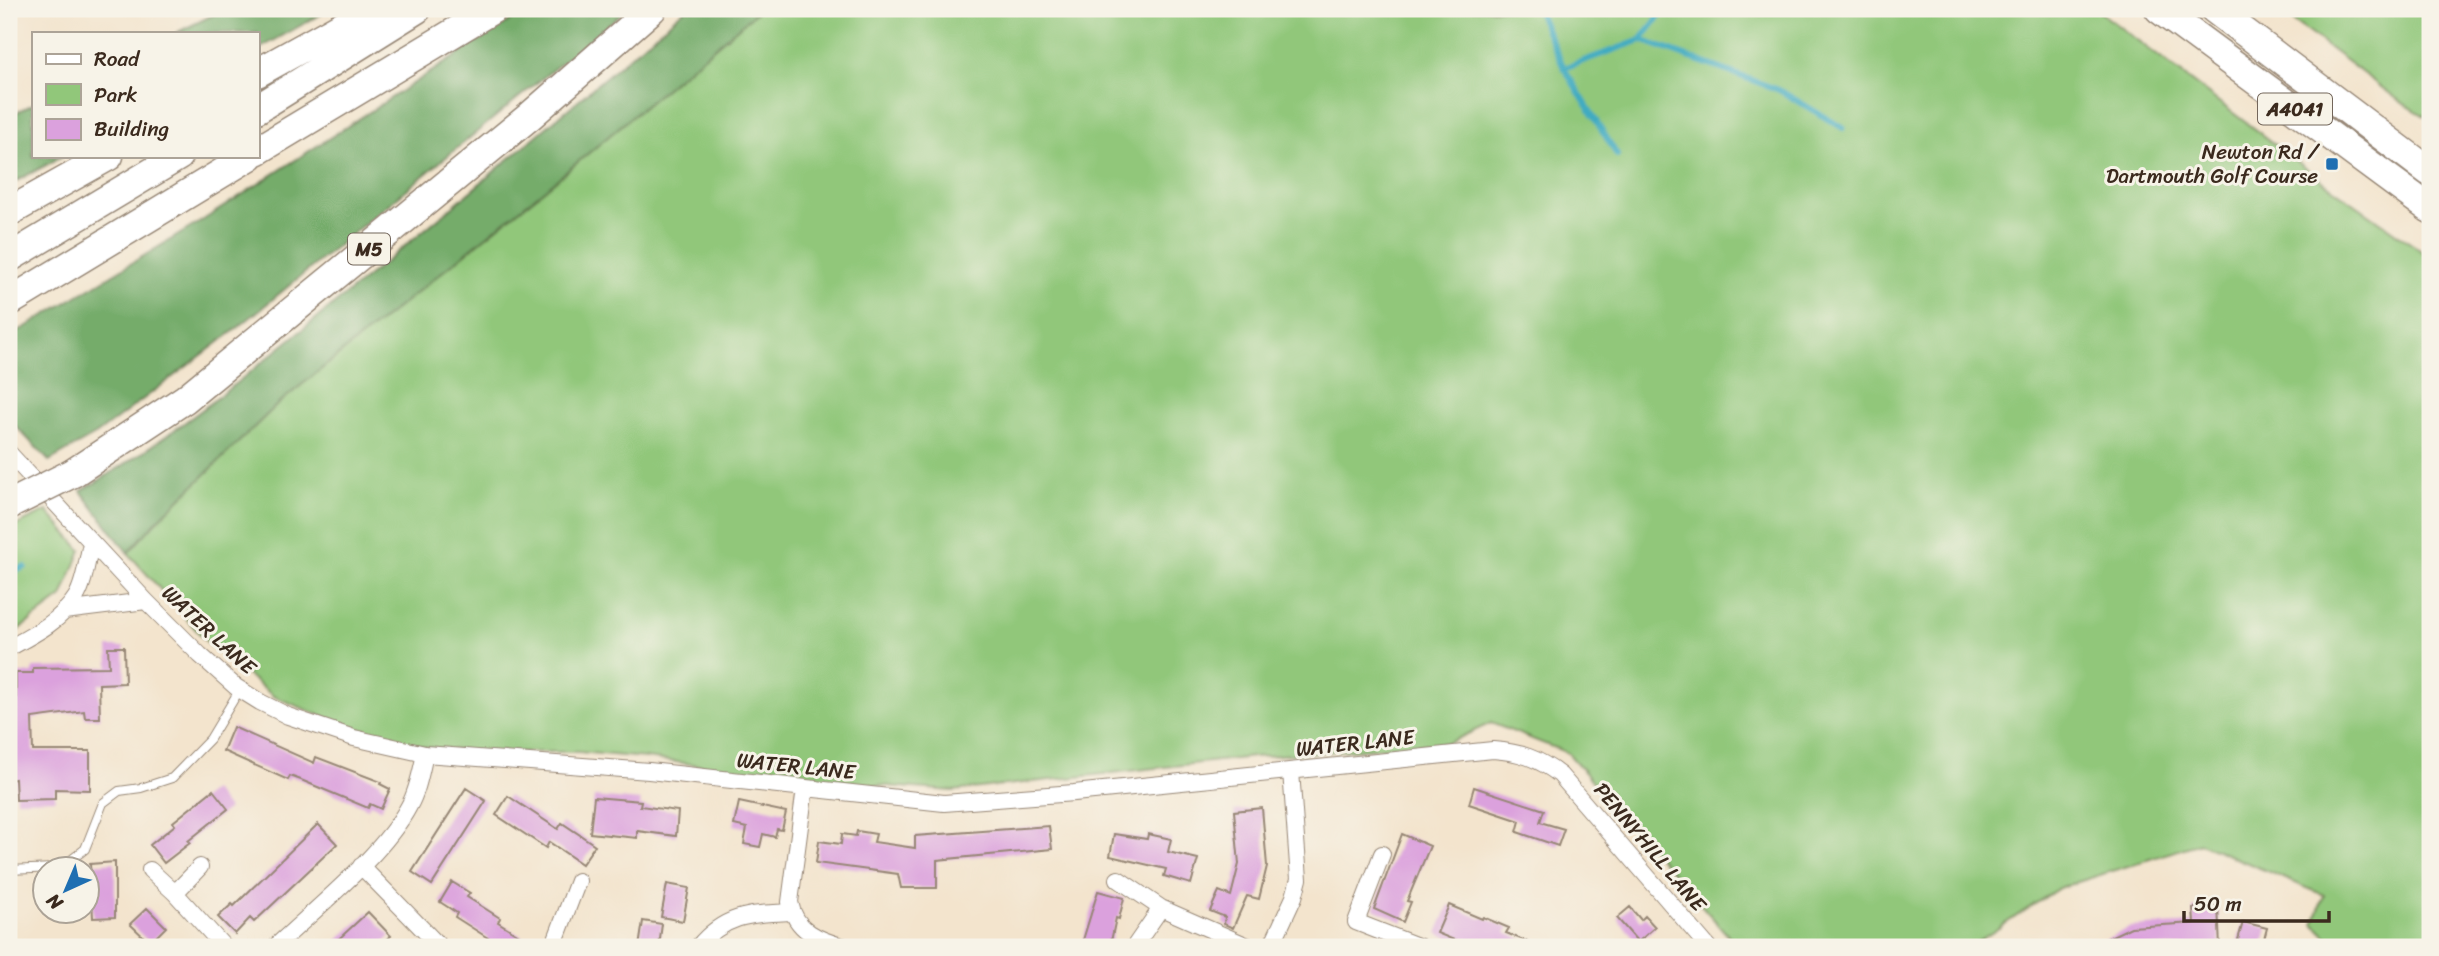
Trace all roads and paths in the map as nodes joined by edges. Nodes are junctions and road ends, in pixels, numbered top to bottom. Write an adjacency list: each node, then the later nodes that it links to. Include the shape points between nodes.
1 (372, 9): 7 (highway)
2 (417, 9): 8 (highway)
3 (493, 9): 9 (highway)
4 (652, 9): 21 (highway, M5, bridge, via 530,116 185,400 73,473)
5 (2159, 9): 16 (highway, A4041)
6 (2214, 9): 10 (highway, A4041)
7 (259, 72)
8 (259, 108)
9 (259, 151)
10 (2404, 152): 14 (street); 15 (highway, A4041)
11 (105, 158): 17 (highway)
12 (176, 158): 18 (highway)
13 (247, 158): 19 (highway)
14 (2430, 165)
15 (2430, 172)
16 (2430, 209)
17 (9, 212)
18 (9, 258)
19 (9, 302)
20 (9, 453): 22 (street, WATER LANE)
21 (9, 505)
22 (91, 543): 23 (street, WATER LANE); 24 (street, via 82,583)
23 (146, 601): 24 (street); 26 (street, WATER LANE)
24 (64, 611): 25 (street)
25 (9, 648)
26 (240, 689): 27 (street, WATER LANE, via 288,716 354,738); 34 (lane, via 210,739 172,778 119,791 103,803 85,849 71,860 54,868)
27 (425, 754): 30 (street, WATER LANE); 32 (street, via 410,804 395,830)
28 (1291, 771): 29 (street, WATER LANE, via 1493,750 1532,757); 30 (street, WATER LANE, via 944,803); 49 (street, via 1299,879)
29 (1560, 775): 51 (street, PENNYHILL LANE)
30 (805, 788): 40 (street)
31 (1382, 854): 50 (street, via 1356,922)
32 (361, 866): 42 (street); 43 (street)
33 (200, 867): 38 (street)
34 (9, 870)
35 (150, 870): 38 (street)
36 (1118, 879): 39 (street)
37 (578, 881): 44 (street)
38 (175, 893): 41 (street)
39 (1161, 908): 47 (street); 48 (street)
40 (791, 912): 45 (street, via 736,917 711,932); 46 (street, via 807,932)
41 (224, 947)
42 (275, 947)
43 (440, 947)
44 (553, 947)
45 (698, 947)
46 (845, 947)
47 (1135, 947)
48 (1250, 947)
49 (1270, 947)
50 (1420, 947)
51 (1708, 947)

